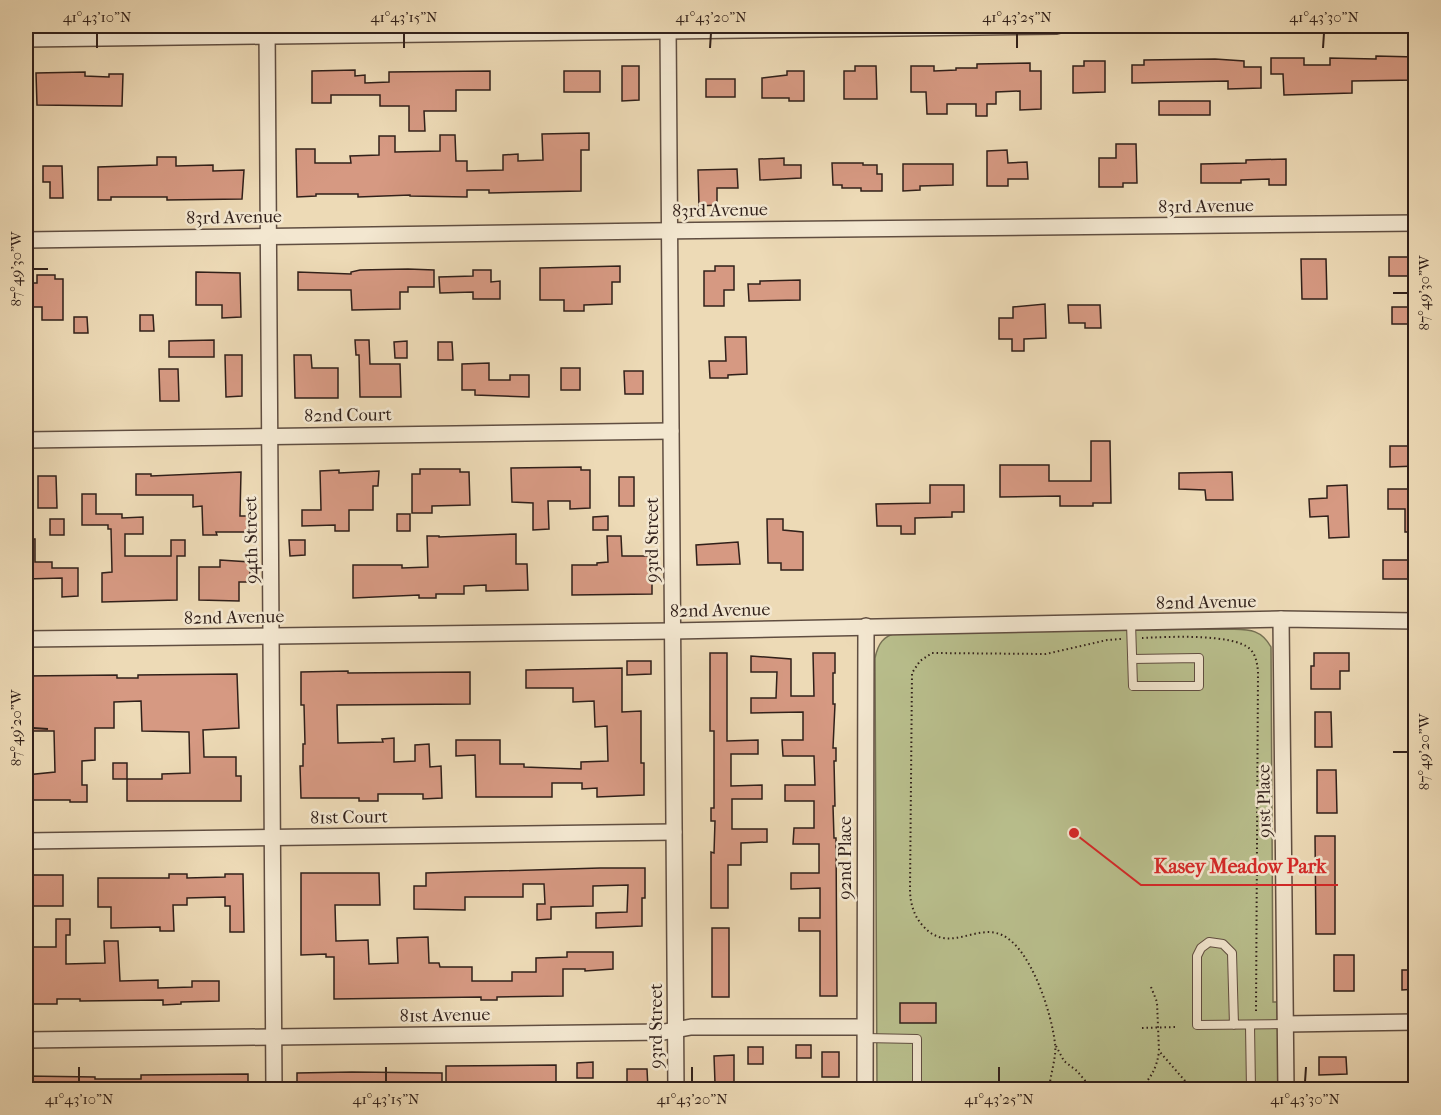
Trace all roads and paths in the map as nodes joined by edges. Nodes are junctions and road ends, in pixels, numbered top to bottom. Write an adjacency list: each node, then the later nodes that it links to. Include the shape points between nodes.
1 (1058, 26): 2 (street)
2 (668, 28): 3 (street); 6 (street, 93rd Street)
3 (268, 31): 4 (street); 7 (street, 94th Street)
4 (26, 39)
5 (1416, 223): 6 (street, 83rd Avenue)
6 (669, 230): 7 (street, 83rd Avenue); 9 (street, 93rd Street)
7 (268, 236): 8 (street, 83rd Avenue); 10 (street, 94th Street)
8 (26, 240)
9 (671, 431): 10 (street, 82nd Court); 16 (street, 93rd Street)
10 (268, 436): 11 (street, 82nd Court); 17 (street, 94th Street)
11 (26, 440)
12 (1281, 620): 13 (street, 82nd Avenue); 14 (street, 82nd Avenue); 26 (street, 91st Place)
13 (1416, 621)
14 (1131, 623): 15 (street, 82nd Avenue); 19 (lane)
15 (866, 626): 16 (street, 82nd Avenue); 33 (street, 92nd Place)
16 (672, 631): 17 (street, 82nd Avenue); 21 (street, 93rd Street)
17 (272, 636): 18 (street, 82nd Avenue); 22 (street, 94th Street)
18 (26, 639)
19 (1131, 639): 20 (lane); 28 (path, via 1228,639 1250,648 1256,657); 36 (path, via 1107,640 1046,654 932,653 912,673 913,909 919,922 936,937 954,939 993,932 1011,940 1038,980)
20 (1132, 658): 20 (lane, via 1133,686 1199,686 1199,658)
21 (674, 832): 22 (street, 81st Court); 32 (street, 93rd Street)
22 (272, 837): 23 (street, 81st Court); 34 (street, 94th Street)
23 (26, 840)
24 (1150, 987): 30 (path, via 1157,1002)
25 (1416, 1022): 26 (street)
26 (1286, 1024): 28 (lane); 47 (street, 91st Place)
27 (1234, 1025): 27 (lane, via 1197,1025 1197,956 1209,942 1223,944 1232,953); 28 (lane)
28 (1253, 1025): 46 (lane)
29 (1142, 1028): 30 (path)
30 (1158, 1028): 31 (path); 37 (path)
31 (1177, 1028)
32 (675, 1030): 33 (street, 81st Avenue, via 691,1027); 34 (street, 81st Avenue); 39 (street, 93rd Street)
33 (864, 1033): 40 (street, 92nd Place); 41 (lane, via 917,1039)
34 (274, 1036): 35 (street, 81st Avenue); 38 (street, 94th Street)
35 (26, 1040)
36 (1056, 1046): 42 (path); 43 (path, via 1064,1060)
37 (1158, 1051): 44 (path, via 1157,1064); 45 (path)
38 (274, 1089)
39 (676, 1089)
40 (865, 1089)
41 (917, 1089)
42 (1049, 1089)
43 (1093, 1089)
44 (1139, 1089)
45 (1193, 1089)
46 (1251, 1089)
47 (1286, 1089)

